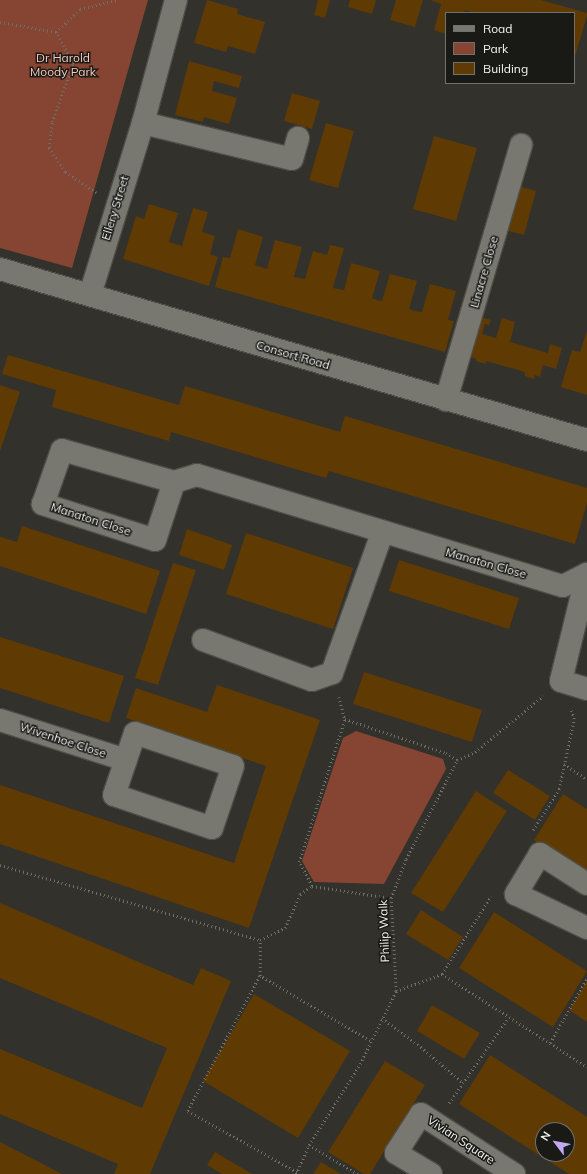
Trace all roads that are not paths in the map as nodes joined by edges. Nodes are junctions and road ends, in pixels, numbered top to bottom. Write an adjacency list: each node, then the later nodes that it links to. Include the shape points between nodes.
1 (176, 0): 2 (street, Ellery Street)
2 (143, 123): 3 (street, via 292,159); 6 (street, Ellery Street)
3 (298, 138)
4 (521, 145): 7 (street, Linacre Close)
5 (0, 269): 6 (street, Consort Road)
6 (90, 295): 7 (street, Consort Road)
7 (446, 400): 8 (street, Consort Road)
8 (587, 440)
9 (174, 482): 9 (street, Manaton Close, via 154,540 43,504 62,450); 10 (street, Manaton Close, via 197,475)
10 (382, 533): 11 (street, Manaton Close, via 563,586); 12 (street, via 332,674 312,680)
11 (587, 574): 13 (street, via 561,681)
12 (203, 640)
13 (587, 689)
14 (0, 720): 15 (street, Wivenhoe Close)
15 (126, 760): 15 (street, via 114,795 212,828 233,766 135,733)
16 (587, 884): 17 (street, via 540,854 516,894)
17 (587, 928)
18 (431, 1174): 19 (street, Vivian Square, via 396,1153 421,1114)
19 (514, 1174)

